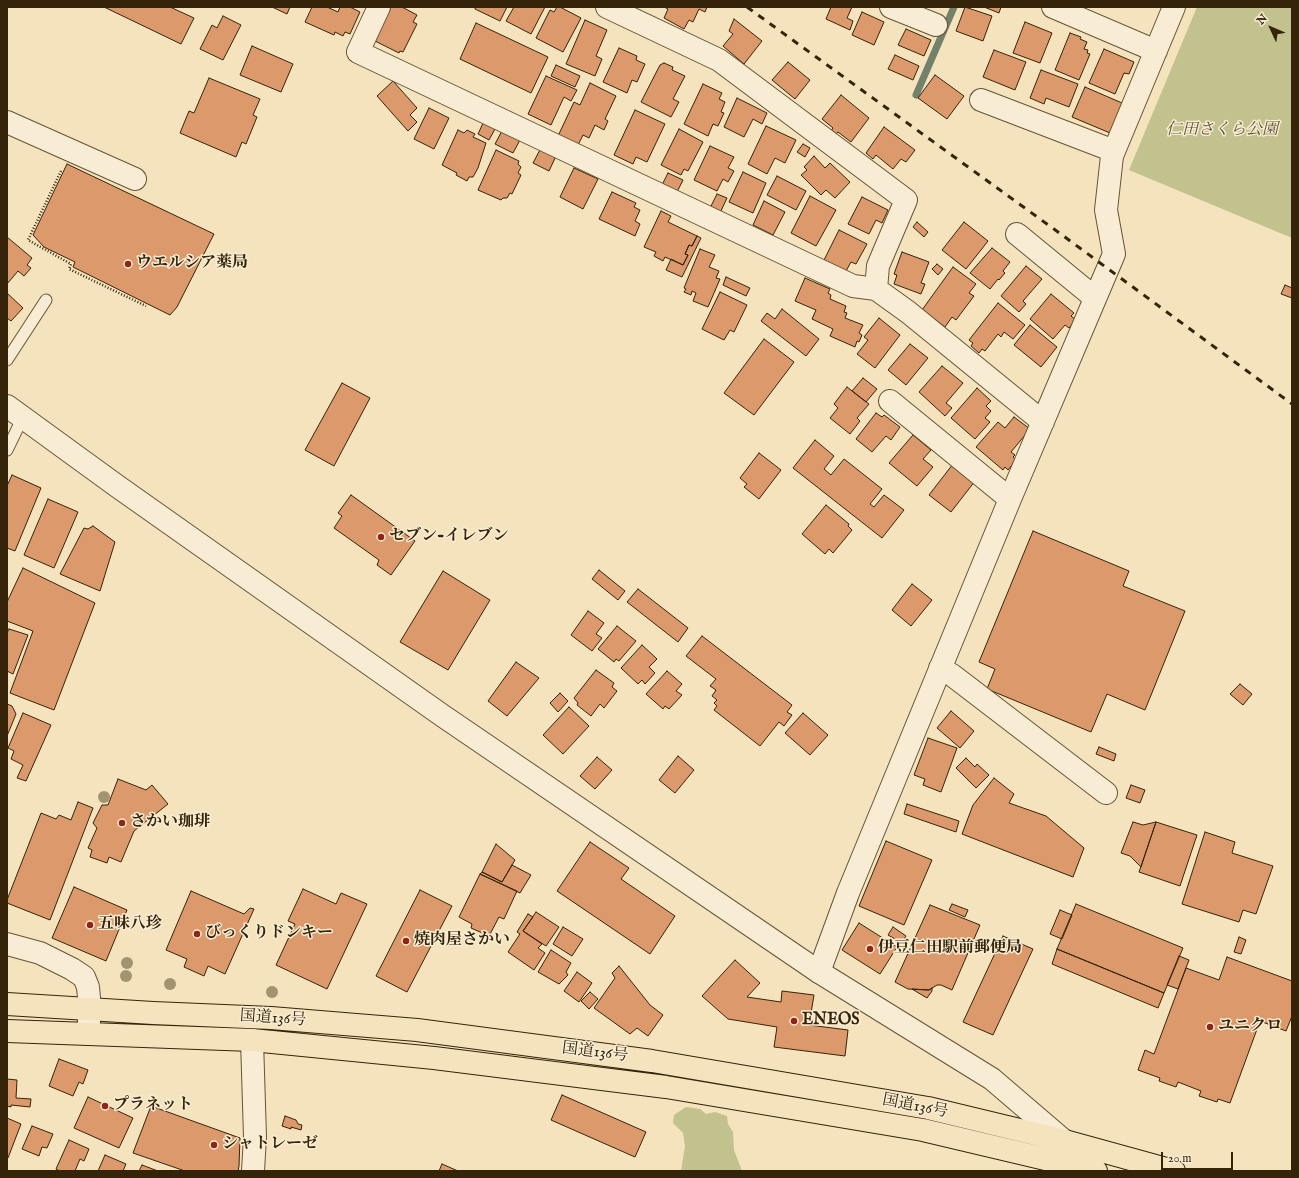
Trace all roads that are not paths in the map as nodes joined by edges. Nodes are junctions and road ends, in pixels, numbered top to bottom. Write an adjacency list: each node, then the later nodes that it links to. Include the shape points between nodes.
1 (379, 7): 13 (street, via 358,52 853,286)
2 (607, 7): 13 (street, via 719,60 906,200 878,266)
3 (891, 7): 6 (street)
4 (1053, 7): 7 (street)
5 (1174, 7): 7 (street)
6 (936, 25)
7 (1156, 51): 10 (street)
8 (981, 100): 10 (street)
9 (7, 122): 11 (street)
10 (1114, 151): 14 (street, via 1106,210 1114,254)
11 (135, 179)
12 (1017, 234): 14 (street)
13 (876, 290): 19 (street, via 908,312)
14 (1095, 298): 19 (street)
15 (46, 300): 16 (lane)
16 (7, 360)
17 (890, 401): 21 (street)
18 (15, 411): 20 (lane); 25 (street, via 443,716)
19 (1043, 422): 21 (street)
20 (7, 450)
21 (1010, 499): 22 (street)
22 (940, 668): 23 (street); 25 (street, via 848,893)
23 (1106, 793)
24 (7, 944): 27 (street, via 40,954 84,977 88,987)
25 (819, 972): 31 (street, via 992,1078)
26 (7, 1004): 27 (highway, 国道136号)
27 (90, 1009): 29 (street); 31 (highway, 国道136号, via 271,1018 417,1030 652,1061 928,1108)
28 (7, 1031): 29 (highway, 国道136号)
29 (88, 1034): 30 (highway, 国道136号)
30 (252, 1040): 32 (highway, 国道136号, via 434,1058 666,1087 923,1130); 33 (street, via 255,1137)
31 (1065, 1141): 32 (street); 34 (highway, 国道136号)
32 (1094, 1170)
33 (253, 1171)
34 (1174, 1171)

